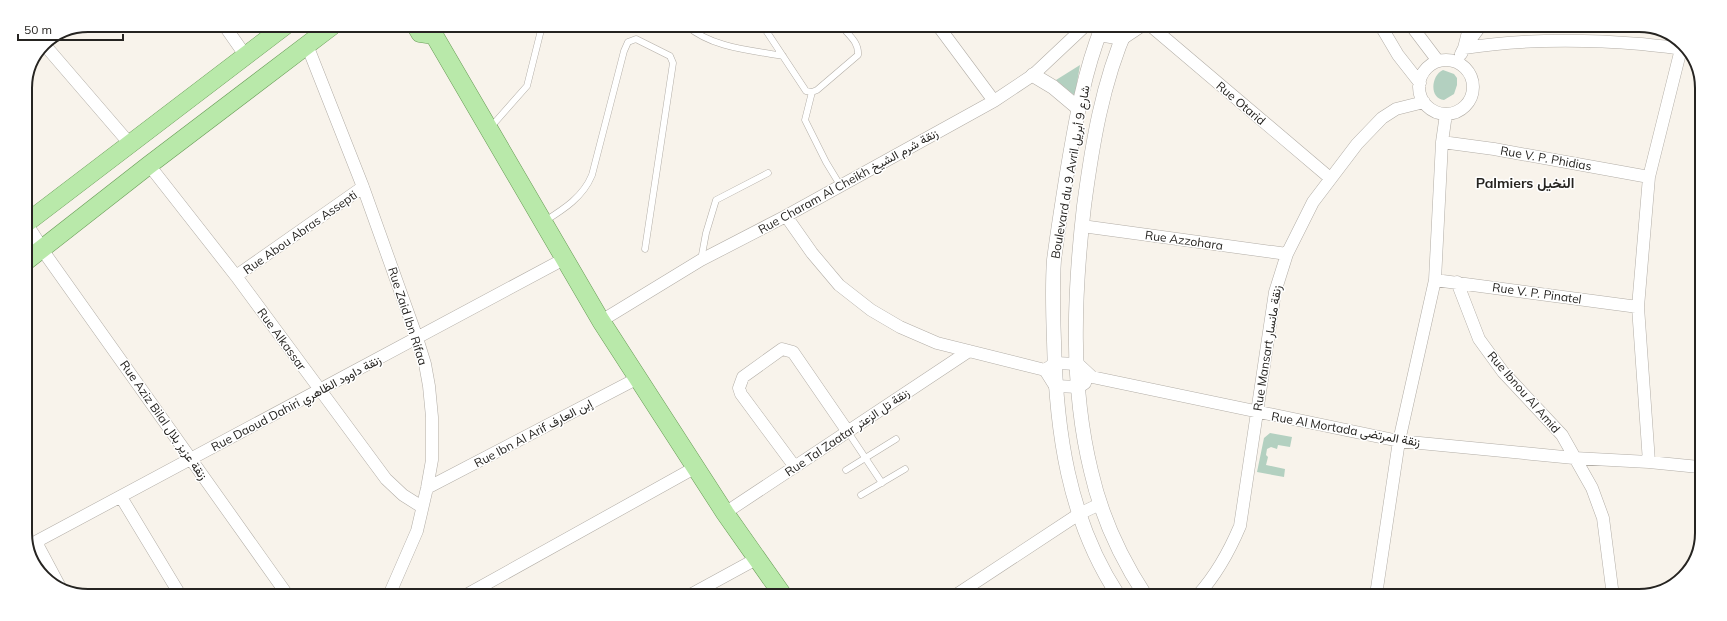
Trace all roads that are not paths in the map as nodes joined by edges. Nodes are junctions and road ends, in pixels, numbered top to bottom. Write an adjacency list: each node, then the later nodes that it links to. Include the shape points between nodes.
1 (229, 32): 23 (street)
2 (276, 32): 23 (main road)
3 (324, 32): 18 (main road)
4 (436, 32): 34 (main road)
5 (540, 32): 34 (lane, via 527,86)
6 (695, 32): 24 (lane, via 718,43)
7 (768, 32): 24 (lane)
8 (846, 32): 29 (lane, via 856,43 858,55)
9 (943, 32): 30 (street)
10 (1079, 32): 27 (street, Rue Charam Al Cheikh زنقة شرم الشيخ)
11 (1098, 32): 32 (street, Boulevard du 9 Avril شارع 9 أبريل)
12 (1158, 32): 40 (street, Rue Otarid)
13 (1384, 32): 28 (street)
14 (1416, 32): 25 (street)
15 (1468, 32): 20 (street)
16 (1475, 32): 20 (street)
17 (1125, 33): 46 (street, Boulevard du 9 Avril شارع 9 أبريل, via 1107,85 1096,130)
18 (307, 45): 37 (main road); 42 (street, Rue Zaid Ibn Rifaa)
19 (1677, 47): 20 (street, via 1584,40 1514,42)
20 (1464, 48): 26 (street)
21 (47, 49): 36 (street)
22 (1683, 53): 39 (street)
23 (245, 55): 36 (main road)
24 (783, 56): 29 (lane, via 806,91)
25 (1438, 61): 26 (street); 28 (street, via 1426,69)
26 (1456, 62): 33 (street, via 1470,74 1473,91 1465,106)
27 (1033, 75): 30 (street, Rue Charam Al Cheikh زنقة شرم الشيخ); 32 (street, via 1053,87)
28 (1420, 83): 31 (street)
29 (812, 92): 41 (lane, via 805,120)
30 (994, 101): 41 (street, Rue Charam Al Cheikh زنقة شرم الشيخ)
31 (1424, 102): 33 (street, via 1432,110); 40 (street, Rue Mansart زنقة مانسار, via 1396,109 1382,118)
32 (1078, 108): 62 (street, Boulevard du 9 Avril شارع 9 أبريل, via 1054,261)
33 (1446, 114): 35 (street)
34 (489, 130): 45 (main road)
35 (1442, 142): 39 (street, Rue V. P. Phidias); 55 (street)
36 (130, 144): 44 (main road)
37 (149, 165): 48 (main road); 54 (street, Rue Alkassar)
38 (768, 173): 53 (lane, via 716,200)
39 (1649, 177): 57 (street)
40 (1330, 178): 50 (street, Rue Mansart زنقة مانسار, via 1313,202)
41 (840, 185): 43 (street, Rue Charam Al Cheikh زنقة شرم الشيخ)
42 (363, 187): 54 (street, Rue Abou Abras Assepti); 59 (street, Rue Zaid Ibn Rifaa)
43 (786, 216): 53 (street, Rue Charam Al Cheikh زنقة شرم الشيخ); 60 (street, via 828,274 852,296 894,324 919,336)
44 (32, 219)
45 (543, 222): 49 (lane, via 562,210 586,189 592,175 624,51 628,42 636,39 670,56 673,63); 52 (main road)
46 (1082, 226): 50 (street, Rue Azzohara); 61 (street, Boulevard du 9 Avril شارع 9 أبريل, via 1077,294)
47 (32, 234): 48 (street)
48 (41, 248): 51 (main road); 74 (street, Rue Aziz Bilal زنقة عزيز بلال)
49 (645, 249)
50 (1287, 254): 68 (street, Rue Mansart زنقة مانسار, via 1274,292)
51 (32, 256)
52 (564, 260): 58 (main road); 59 (street, Rue Daoud Dahiri زنقة داوود الظاهري)
53 (701, 260): 58 (street, Rue Charam Al Cheikh زنقة شرم الشيخ)
54 (236, 276): 67 (street, Rue Alkassar)
55 (1435, 280): 56 (street, Rue V. P. Pinatel); 71 (street)
56 (1457, 282): 57 (street, Rue V. P. Pinatel); 73 (street, Rue Ibnou Al Amid, via 1479,339 1503,372 1562,435)
57 (1638, 307): 75 (street)
58 (601, 321): 64 (main road)
59 (417, 338): 67 (street, Rue Daoud Dahiri زنقة داوود الظاهري); 82 (street, Rue Zaid Ibn Rifaa, via 425,364 432,417 432,460)
60 (969, 351): 62 (street); 69 (street, Rue Tal Zaatar زنقة تل الزعتر)
61 (1078, 364): 62 (street); 63 (street); 66 (street, Boulevard du 9 Avril شارع 9 أبريل)
62 (1050, 366): 65 (street, Boulevard du 9 Avril شارع 9 أبريل)
63 (1092, 377): 66 (street); 68 (street, Rue Al Mortada زنقة المرتضى)
64 (638, 378): 76 (main road); 82 (street, Rue Ibn Al Arif إبن العارف)
65 (1055, 386): 66 (street); 88 (street, Boulevard du 9 Avril شارع 9 أبريل, via 1064,457)
66 (1079, 388): 85 (street, Boulevard du 9 Avril شارع 9 أبريل, via 1087,453)
67 (319, 390): 74 (street, Rue Daoud Dahiri زنقة داوود الظاهري); 86 (street, Rue Alkassar, via 386,479 403,495)
68 (1256, 412): 71 (street, Rue Al Mortada زنقة المرتضى); 102 (street, Rue Mansart زنقة مانسار, via 1240,526 1224,561)
69 (848, 432): 72 (lane); 77 (street, Rue Tal Zaatar زنقة تل الزعتر); 77 (street, via 793,352 782,349 743,377 739,388)
70 (896, 439): 72 (lane)
71 (1399, 441): 73 (street, Rue Al Mortada زنقة المرتضى); 103 (street)
72 (865, 458): 80 (lane); 81 (lane)
73 (1574, 458): 75 (street, Rue Al Mortada زنقة المرتضى); 104 (street, Rue Ibnou Al Amid, via 1592,488 1603,518)
74 (192, 459): 84 (street, Rue Daoud Dahiri زنقة داوود الظاهري); 94 (street, Rue Aziz Bilal زنقة عزيز بلال)
75 (1649, 462): 78 (street, Rue Al Mortada زنقة المرتضى)
76 (696, 467): 87 (main road); 96 (street)
77 (795, 467): 87 (street, Rue Tal Zaatar زنقة تل الزعتر)
78 (1695, 467)
79 (905, 469): 81 (lane)
80 (846, 470)
81 (882, 483): 83 (lane)
82 (428, 488): 86 (street, Rue Zaid Ibn Rifaa)
83 (861, 495)
84 (121, 497): 89 (street, Rue Daoud Dahiri زنقة داوود الظاهري); 93 (street)
85 (1100, 504): 88 (street); 101 (street, Boulevard du 9 Avril شارع 9 أبريل, via 1115,542)
86 (422, 507): 95 (street, Rue Zaid Ibn Rifaa, via 417,531)
87 (726, 513): 91 (main road)
88 (1079, 514): 99 (street); 100 (street, Boulevard du 9 Avril شارع 9 أبريل, via 1098,559)
89 (33, 543)
90 (34, 547): 92 (street)
91 (758, 558): 97 (street); 98 (main road)
92 (53, 576)
93 (177, 589)
94 (283, 589)
95 (392, 589)
96 (477, 589)
97 (701, 589)
98 (779, 589)
99 (965, 589)
100 (1115, 589)
101 (1142, 589)
102 (1203, 589)
103 (1377, 589)
104 (1612, 589)

